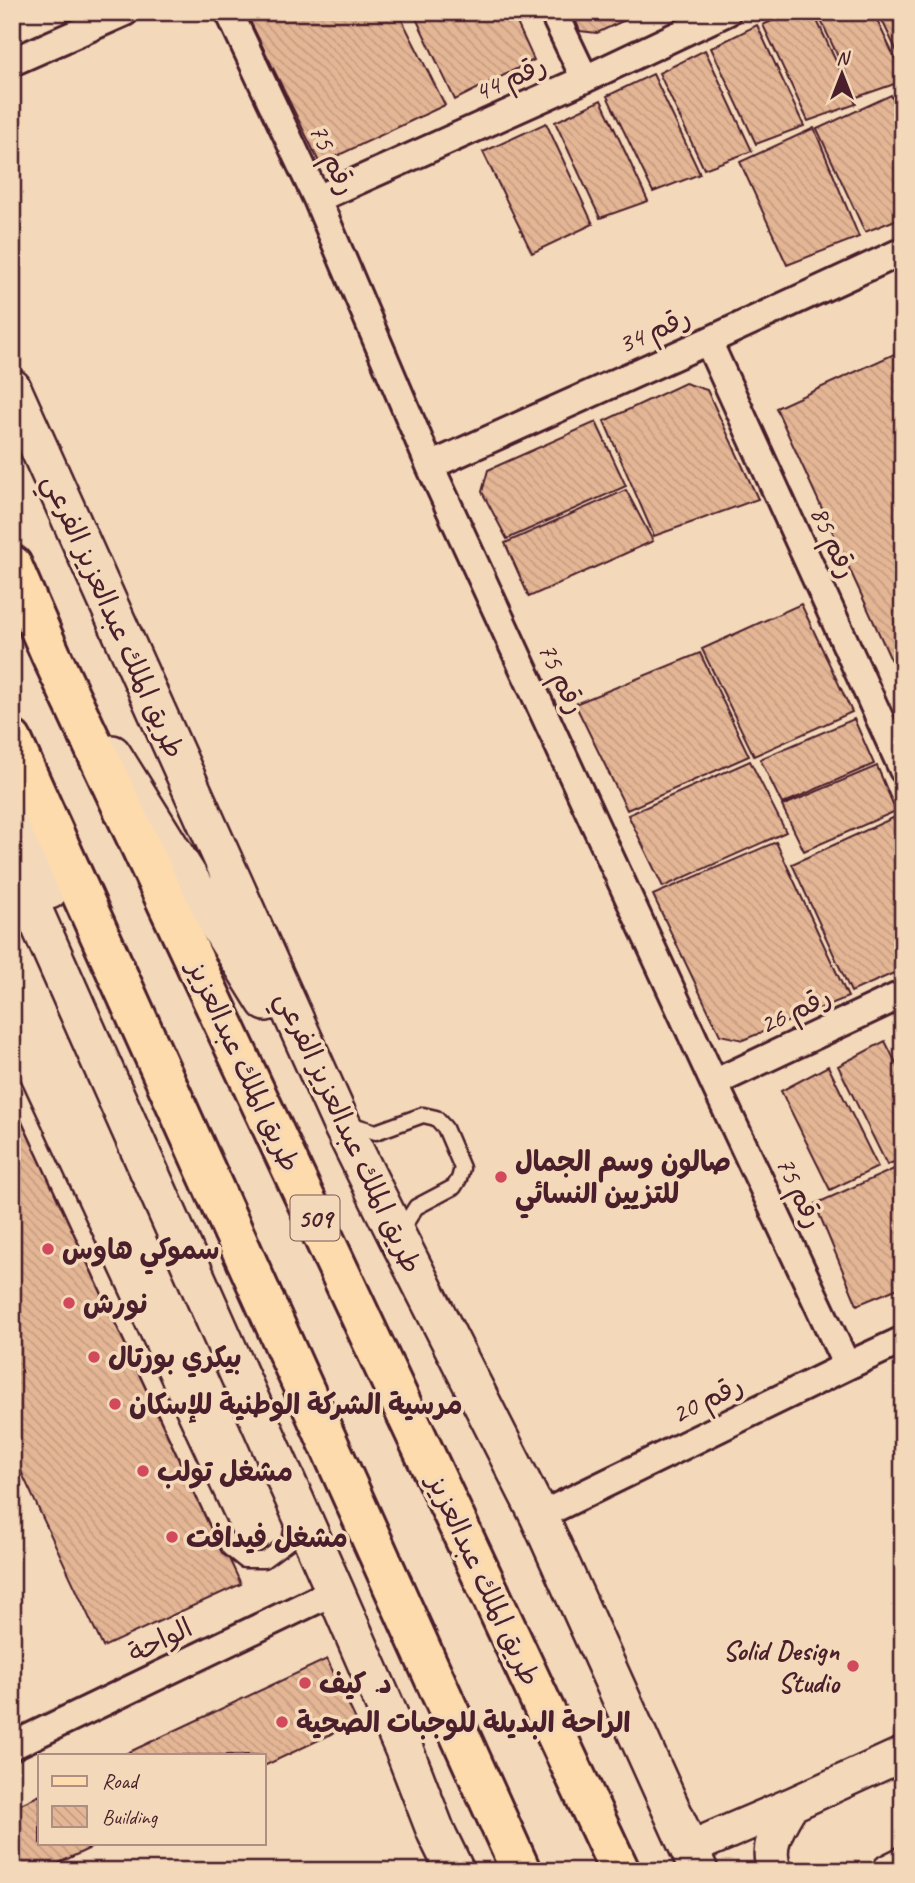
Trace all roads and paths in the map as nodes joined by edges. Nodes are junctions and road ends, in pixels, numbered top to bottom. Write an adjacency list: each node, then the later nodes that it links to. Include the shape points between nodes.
1 (125, 12): 5 (street)
2 (229, 12): 7 (street, رقم 75)
3 (553, 12): 6 (street)
4 (727, 12): 6 (street, رقم 44)
5 (12, 62)
6 (584, 79): 7 (street, رقم 44)
7 (317, 199): 11 (street, رقم 75)
8 (903, 250): 9 (street, رقم 34)
9 (708, 341): 11 (street, رقم 34); 15 (street, رقم 85)
10 (12, 388): 21 (main road, طريق الملك عبدالعزيز الفرعي)
11 (430, 466): 20 (street, رقم 75)
12 (12, 565): 13 (main road, طريق الملك عبدالعزيز / 509)
13 (51, 655): 21 (main road); 36 (main road, طريق الملك عبدالعزيز / 509)
14 (12, 740): 35 (main road)
15 (903, 770)
16 (12, 774): 22 (main road, via 29,838 134,1099)
17 (12, 862): 22 (main road)
18 (903, 994): 20 (street, رقم 26)
19 (12, 1081): 26 (lane, via 229,1548 244,1560 264,1560 290,1541)
20 (714, 1083): 25 (street, رقم 75)
21 (341, 1121): 23 (main road, طريق الملك عبدالعزيز الفرعي); 23 (lane, via 376,1132 423,1115 436,1118 445,1128 462,1168 459,1179 454,1187 416,1207)
22 (158, 1193): 26 (main road)
23 (397, 1236): 27 (main road, طريق الملك عبدالعزيز الفرعي)
24 (903, 1340): 25 (street, رقم 20)
25 (847, 1366): 27 (street, رقم 20)
26 (297, 1505): 28 (main road)
27 (539, 1516): 32 (main road, طريق الملك عبدالعزيز الفرعي)
28 (335, 1591): 29 (street, الواحة); 34 (main road)
29 (16, 1735)
30 (903, 1754): 31 (street)
31 (791, 1805): 32 (street); 37 (street, via 774,1833)
32 (694, 1860)
33 (903, 1864): 38 (street)
34 (455, 1871)
35 (521, 1871)
36 (620, 1871)
37 (775, 1871)
38 (889, 1871)

